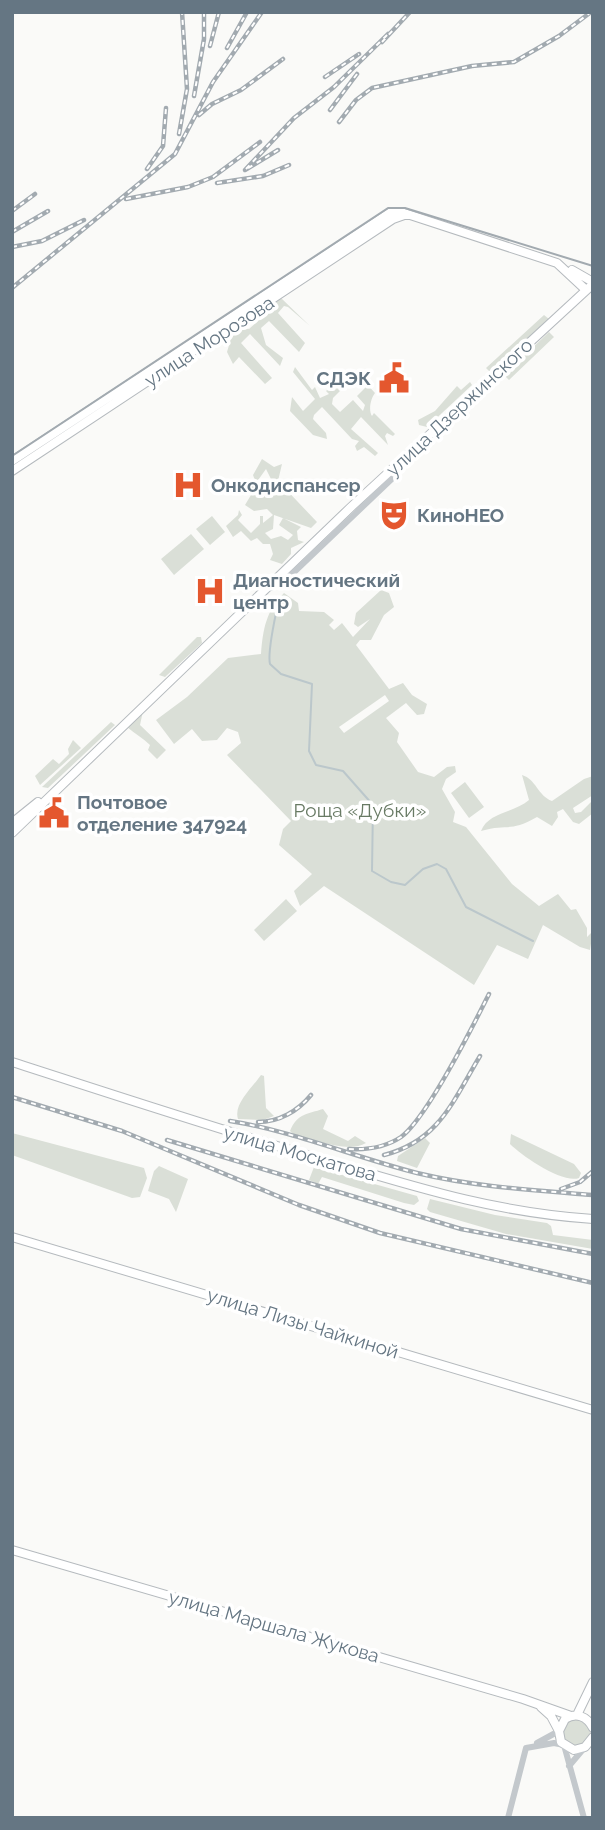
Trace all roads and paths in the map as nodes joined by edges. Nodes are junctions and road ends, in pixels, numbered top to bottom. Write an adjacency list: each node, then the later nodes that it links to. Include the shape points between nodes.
1 (590, 285): 2 (main road, улица Морозова, via 557,263 400,214); 5 (main road, улица Дзержинского)
2 (146, 378): 3 (main road, улица Морозова); 4 (main road, улица Морозова)
3 (12, 461)
4 (12, 471)
5 (52, 793): 6 (main road, улица Дзержинского); 7 (main road, улица Дзержинского)
6 (12, 823)
7 (12, 834)
8 (12, 1062): 9 (main road, улица Москатова, via 458,1200)
9 (593, 1219)
10 (12, 1237): 11 (main road, улица Лизы Чайкиной)
11 (593, 1410)
12 (12, 1550): 14 (main road, улица Маршала Жукова)
13 (593, 1682): 15 (main road)
14 (536, 1703): 16 (main road, улица Маршала Жукова); 19 (main road)
15 (583, 1707): 16 (main road); 17 (main road)
16 (574, 1716): 17 (main road, улица Маршала Жукова); 19 (main road, via 563,1721)
17 (587, 1719): 18 (main road)
18 (593, 1728)
19 (559, 1731): 21 (main road); 23 (street)
20 (593, 1737): 22 (main road)
21 (564, 1745): 22 (main road, via 574,1750); 23 (street); 24 (street)
22 (585, 1747): 24 (street)
23 (526, 1748): 25 (street)
24 (569, 1766): 26 (street)
25 (508, 1818)
26 (584, 1818)

